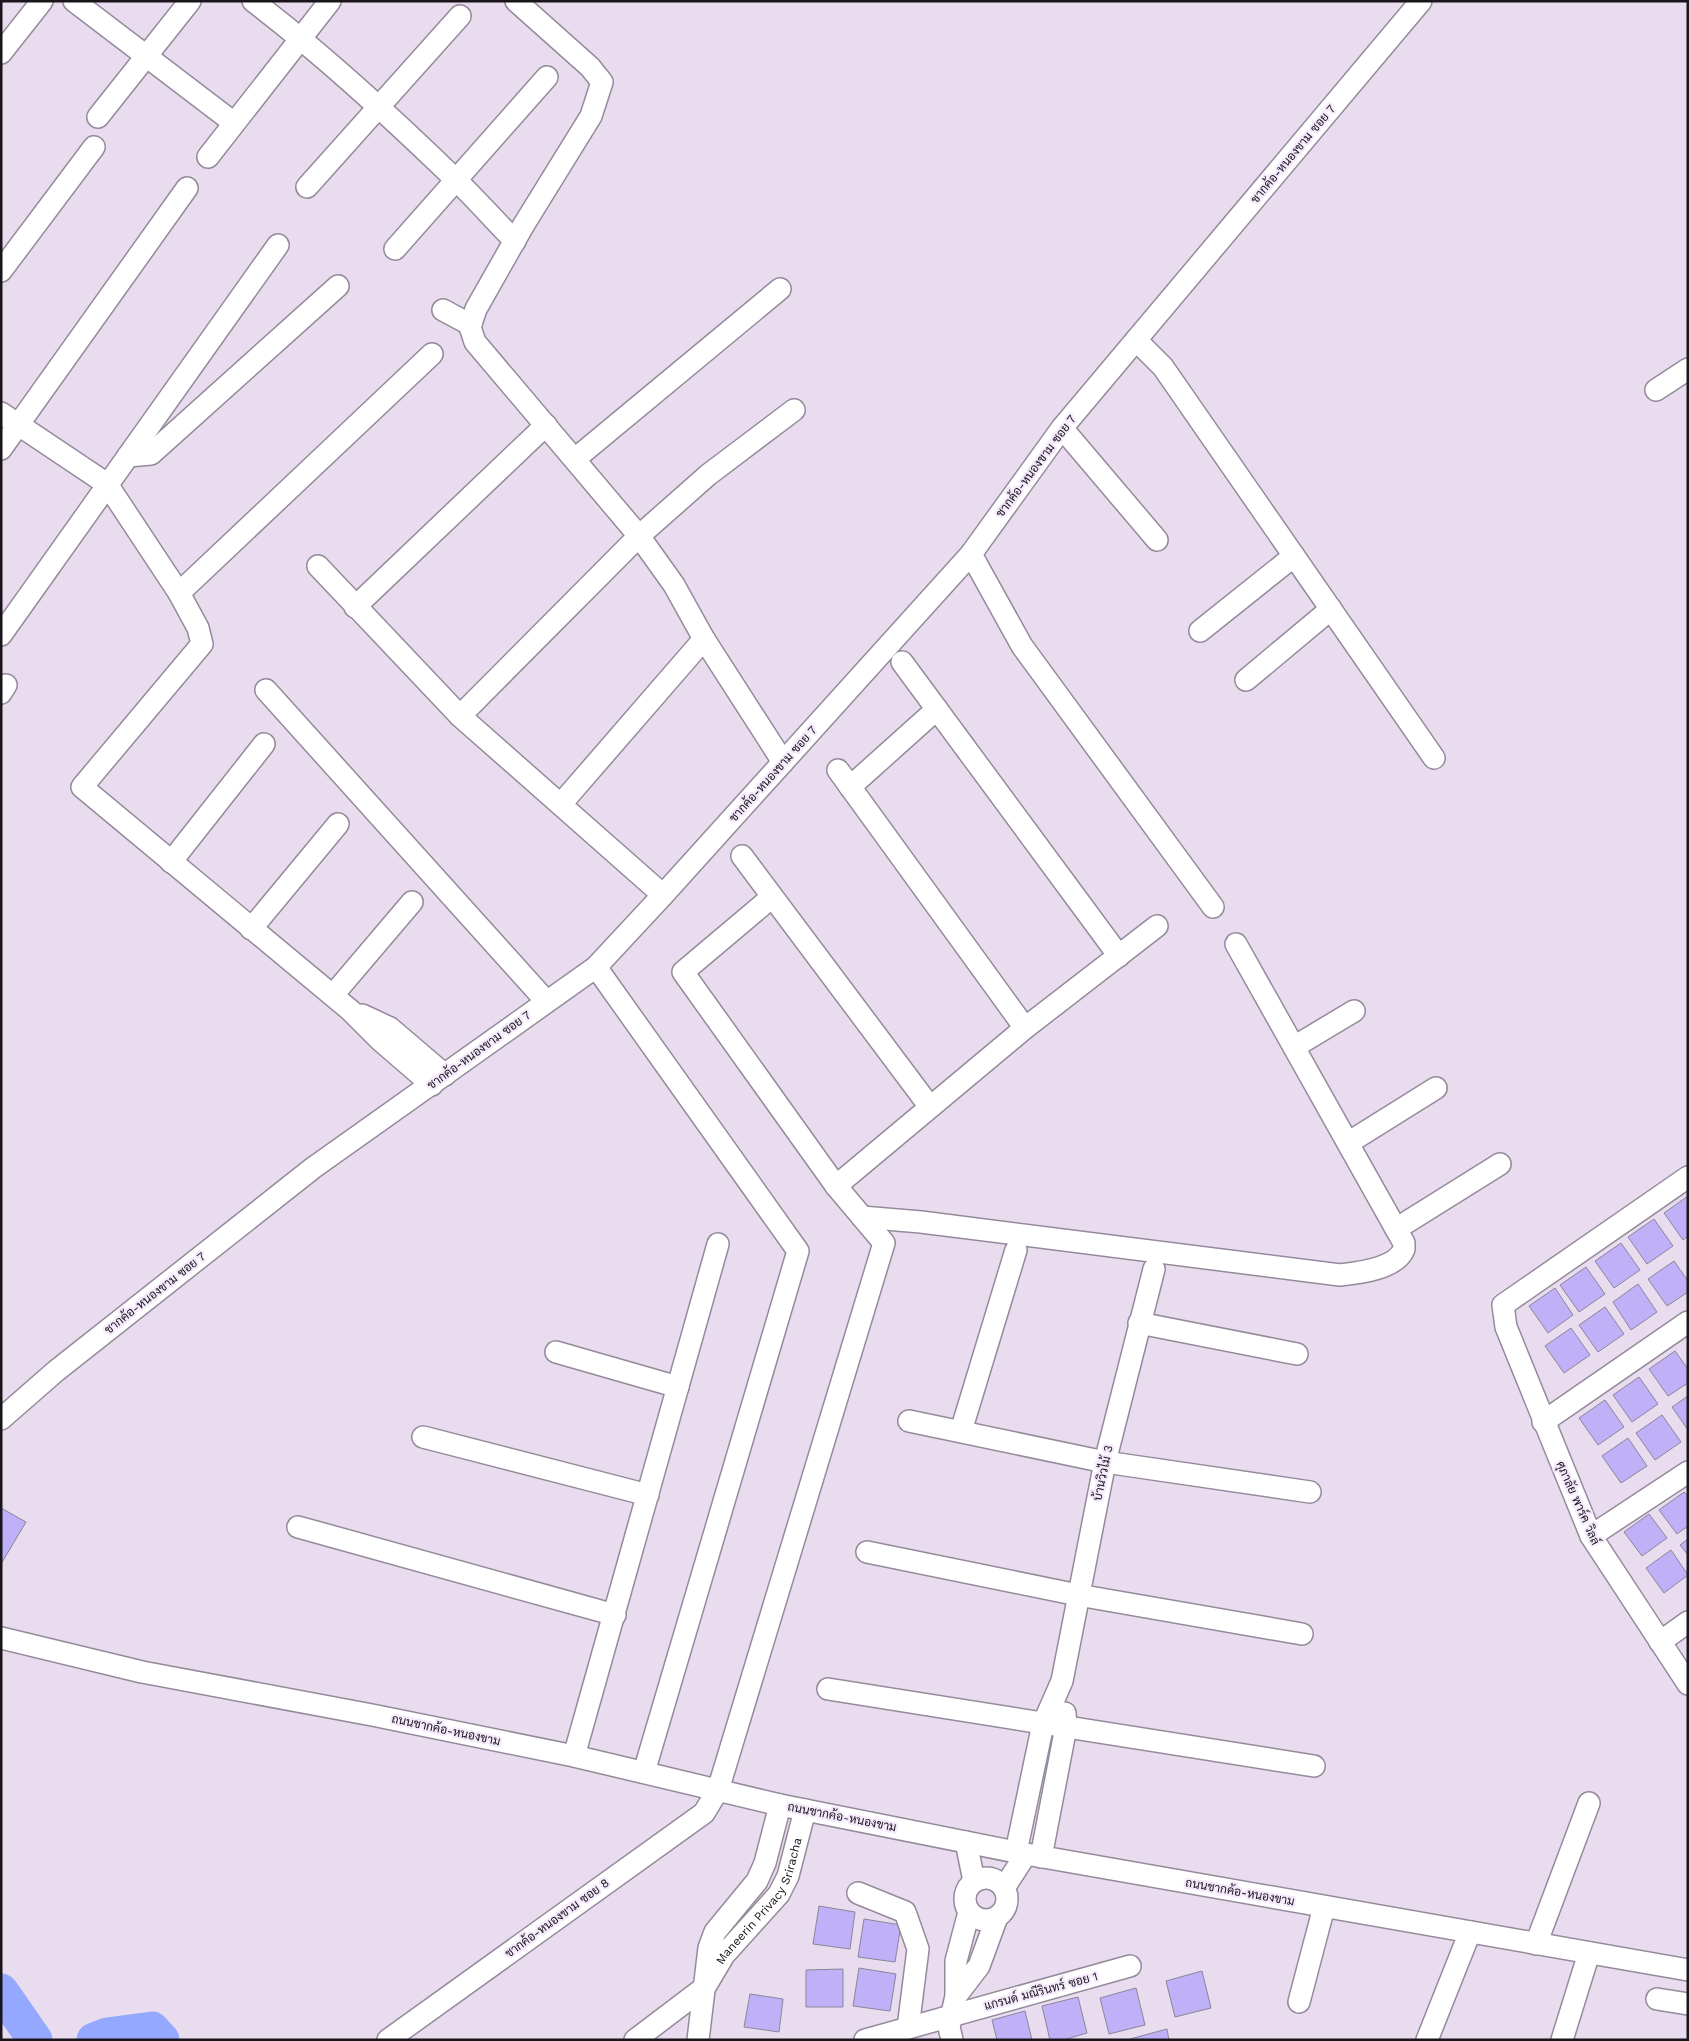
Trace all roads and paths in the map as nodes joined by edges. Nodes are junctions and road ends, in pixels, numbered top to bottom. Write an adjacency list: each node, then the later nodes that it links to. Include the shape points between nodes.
1 (42, 1): 10 (street)
2 (74, 1): 11 (street)
3 (190, 1): 11 (street)
4 (253, 1): 9 (street)
5 (330, 1): 9 (street)
6 (516, 1): 21 (street, via 590,67 602,82 591,116)
7 (1421, 1): 29 (street, ชากค้อ-หนองขาม ซอย 7)
8 (460, 16): 13 (street)
9 (302, 38): 13 (street); 15 (street)
10 (1, 53)
11 (146, 56): 14 (street); 15 (street)
12 (547, 77): 18 (street)
13 (379, 109): 18 (street); 19 (street)
14 (98, 117)
15 (234, 123): 17 (street)
16 (94, 147): 24 (street)
17 (208, 157)
18 (456, 179): 21 (street); 23 (street)
19 (307, 187)
20 (186, 188): 34 (street)
21 (519, 234): 28 (street, via 476,309)
22 (278, 245): 38 (street)
23 (395, 249)
24 (1, 271)
25 (338, 286): 38 (street, via 151,454)
26 (780, 289): 39 (street)
27 (443, 310): 28 (street)
28 (471, 325): 35 (street, via 475,342)
29 (1136, 340): 36 (street, ชากค้อ-หนองขาม ซอย 7); 44 (street, via 1163,367)
30 (432, 354): 46 (street)
31 (1688, 369): 32 (street)
32 (1656, 390)
33 (794, 410): 41 (street, via 708,476)
34 (10, 419): 37 (street); 40 (street)
35 (546, 425): 39 (street); 47 (street)
36 (1062, 428): 42 (street); 43 (street, ชากค้อ-หนองขาม ซอย 7)
37 (1, 448)
38 (128, 456): 40 (street)
39 (575, 459): 41 (street)
40 (108, 484): 46 (street); 50 (street)
41 (638, 536): 51 (street, via 674,585); 56 (street)
42 (1157, 540)
43 (971, 554): 59 (street, ชากค้อ-หนองขาม ซอย 7); 69 (street, via 1022,646)
44 (1294, 556): 48 (street); 49 (street)
45 (318, 566): 47 (street)
46 (179, 593): 65 (street, via 198,628 202,644 82,787)
47 (355, 607): 56 (street)
48 (1331, 609): 53 (street); 58 (street)
49 (1200, 631)
50 (1, 635)
51 (704, 639): 59 (street); 62 (street)
52 (902, 662): 55 (street)
53 (1246, 680)
54 (266, 690): 76 (street)
55 (937, 709): 61 (street); 73 (street)
56 (460, 716): 62 (street)
57 (264, 744): 65 (street)
58 (1434, 758)
59 (783, 762): 66 (street, ชากค้อ-หนองขาม ซอย 7)
60 (838, 770): 61 (street)
61 (850, 787): 78 (street)
62 (561, 804): 66 (street)
63 (338, 824): 71 (street)
64 (742, 856): 67 (street)
65 (171, 862): 71 (street)
66 (663, 895): 74 (street, ชากค้อ-หนองขาม ซอย 7)
67 (772, 896): 82 (street); 86 (street, via 683,972)
68 (412, 902): 75 (street)
69 (1213, 907)
70 (1157, 926): 73 (street)
71 (251, 929): 75 (street)
72 (1236, 944): 79 (street)
73 (1119, 956): 78 (street)
74 (596, 967): 76 (street, ชากค้อ-หนองขาม ซอย 7); 122 (street, via 798,1251)
75 (333, 995): 80 (street, via 380,1040)
76 (546, 1002): 80 (street, ชากค้อ-หนองขาม ซอย 7)
77 (1354, 1011): 79 (street)
78 (1025, 1028): 82 (street)
79 (1294, 1047): 83 (street)
80 (439, 1080): 97 (street, ชากค้อ-หนองขาม ซอย 7, via 312,1168 56,1371)
81 (1436, 1088): 83 (street)
82 (930, 1107): 86 (street)
83 (1348, 1144): 88 (street)
84 (1500, 1164): 88 (street)
85 (1688, 1177): 99 (street, ศุภาลัย พาร์ค วิลล์, via 1504,1305 1506,1327)
86 (836, 1186): 87 (street)
87 (862, 1217): 88 (street, via 1340,1275 1374,1268 1396,1259 1404,1249); 123 (street, ชากค้อ-หนองขาม ซอย 8, via 884,1243)
88 (1396, 1229)
89 (718, 1244): 96 (street)
90 (1016, 1250): 100 (street)
91 (1154, 1268): 93 (street, บ้านวิวไม้ 3)
92 (1688, 1322): 99 (street)
93 (1139, 1323): 95 (street); 102 (street, บ้านวิวไม้ 3)
94 (556, 1352): 96 (street)
95 (1297, 1354)
96 (678, 1387): 105 (street)
97 (1, 1419)
98 (908, 1421): 100 (street)
99 (1543, 1422): 107 (street, ศุภาลัย พาร์ค วิลล์)
100 (961, 1431): 102 (street)
101 (423, 1437): 105 (street)
102 (1105, 1462): 104 (street); 109 (street, บ้านวิวไม้ 3)
103 (1688, 1472): 107 (street)
104 (1310, 1492)
105 (648, 1495): 110 (street)
106 (298, 1527): 110 (street)
107 (1591, 1536): 114 (street, ศุภาลัย พาร์ค วิลล์)
108 (867, 1552): 109 (street)
109 (1078, 1595): 112 (street); 115 (street, บ้านวิวไม้ 3)
110 (615, 1615): 120 (street)
111 (1688, 1622): 114 (street)
112 (1302, 1634)
113 (1, 1638): 120 (street, ถนนชากค้อ-หนองขาม, via 142,1672)
114 (1660, 1642): 116 (street, ศุภาลัย พาร์ค วิลล์)
115 (1062, 1681): 118 (street, บ้านวิวไม้ 3); 119 (street, บ้านวิวไม้ 3)
116 (1688, 1684)
117 (828, 1689): 118 (street)
118 (1043, 1724): 119 (street); 128 (street, บ้านวิวไม้ 3)
119 (1066, 1727): 121 (street); 128 (street, บ้านวิวไม้ 3)
120 (574, 1756): 122 (street, ถนนชากค้อ-หนองขาม)
121 (1314, 1766)
122 (644, 1772): 123 (street, ถนนชากค้อ-หนองขาม)
123 (718, 1790): 125 (street, ถนนชากค้อ-หนองขาม); 146 (street, ชากค้อ-หนองขาม ซอย 8, via 704,1813)
124 (1589, 1803): 136 (street)
125 (780, 1805): 126 (street, ถนนชากค้อ-หนองขาม); 140 (street, Maneerin Privacy Sriracha, via 765,1864 757,1881 715,1932 709,1948)
126 (805, 1810): 127 (street, ถนนชากค้อ-หนองขาม); 140 (street, Maneerin Privacy Sriracha, via 788,1876 779,1894 724,1955)
127 (966, 1842): 128 (street, ถนนชากค้อ-หนองขาม); 129 (street)
128 (1028, 1855): 130 (street); 132 (street, ถนนชากค้อ-หนองขาม)
129 (974, 1882): 130 (street, via 985,1878 996,1880); 133 (street, via 964,1900)
130 (1004, 1888): 134 (street, via 1007,1898 1005,1909)
131 (858, 1893): 145 (street, via 905,1912 918,1949)
132 (1324, 1906): 135 (street, ถนนชากค้อ-หนองขาม); 142 (street)
133 (969, 1912): 134 (street, via 987,1921); 144 (street, via 956,1961)
134 (997, 1917): 144 (street, via 979,1966)
135 (1470, 1932): 136 (street, ถนนชากค้อ-หนองขาม); 151 (street)
136 (1536, 1944): 137 (street, ถนนชากค้อ-หนองขาม)
137 (1589, 1953): 139 (street, ถนนชากค้อ-หนองขาม); 152 (street)
138 (1130, 1966): 144 (street, แกรนด์ มณีรินทร์ ซอย 1)
139 (1688, 1970)
140 (705, 1987): 147 (street); 148 (street, Maneerin Privacy Sriracha)
141 (1657, 1999): 143 (street)
142 (1299, 2002)
143 (1688, 2004)
144 (954, 2006): 145 (street, แกรนด์ มณีรินทร์ ซอย 1); 150 (street, via 949,2027)
145 (908, 2028): 149 (street, แกรนด์ มณีรินทร์ ซอย 1)
146 (388, 2040)
147 (635, 2040)
148 (698, 2040)
149 (865, 2040)
150 (952, 2040)
151 (1427, 2040)
152 (1562, 2040)

